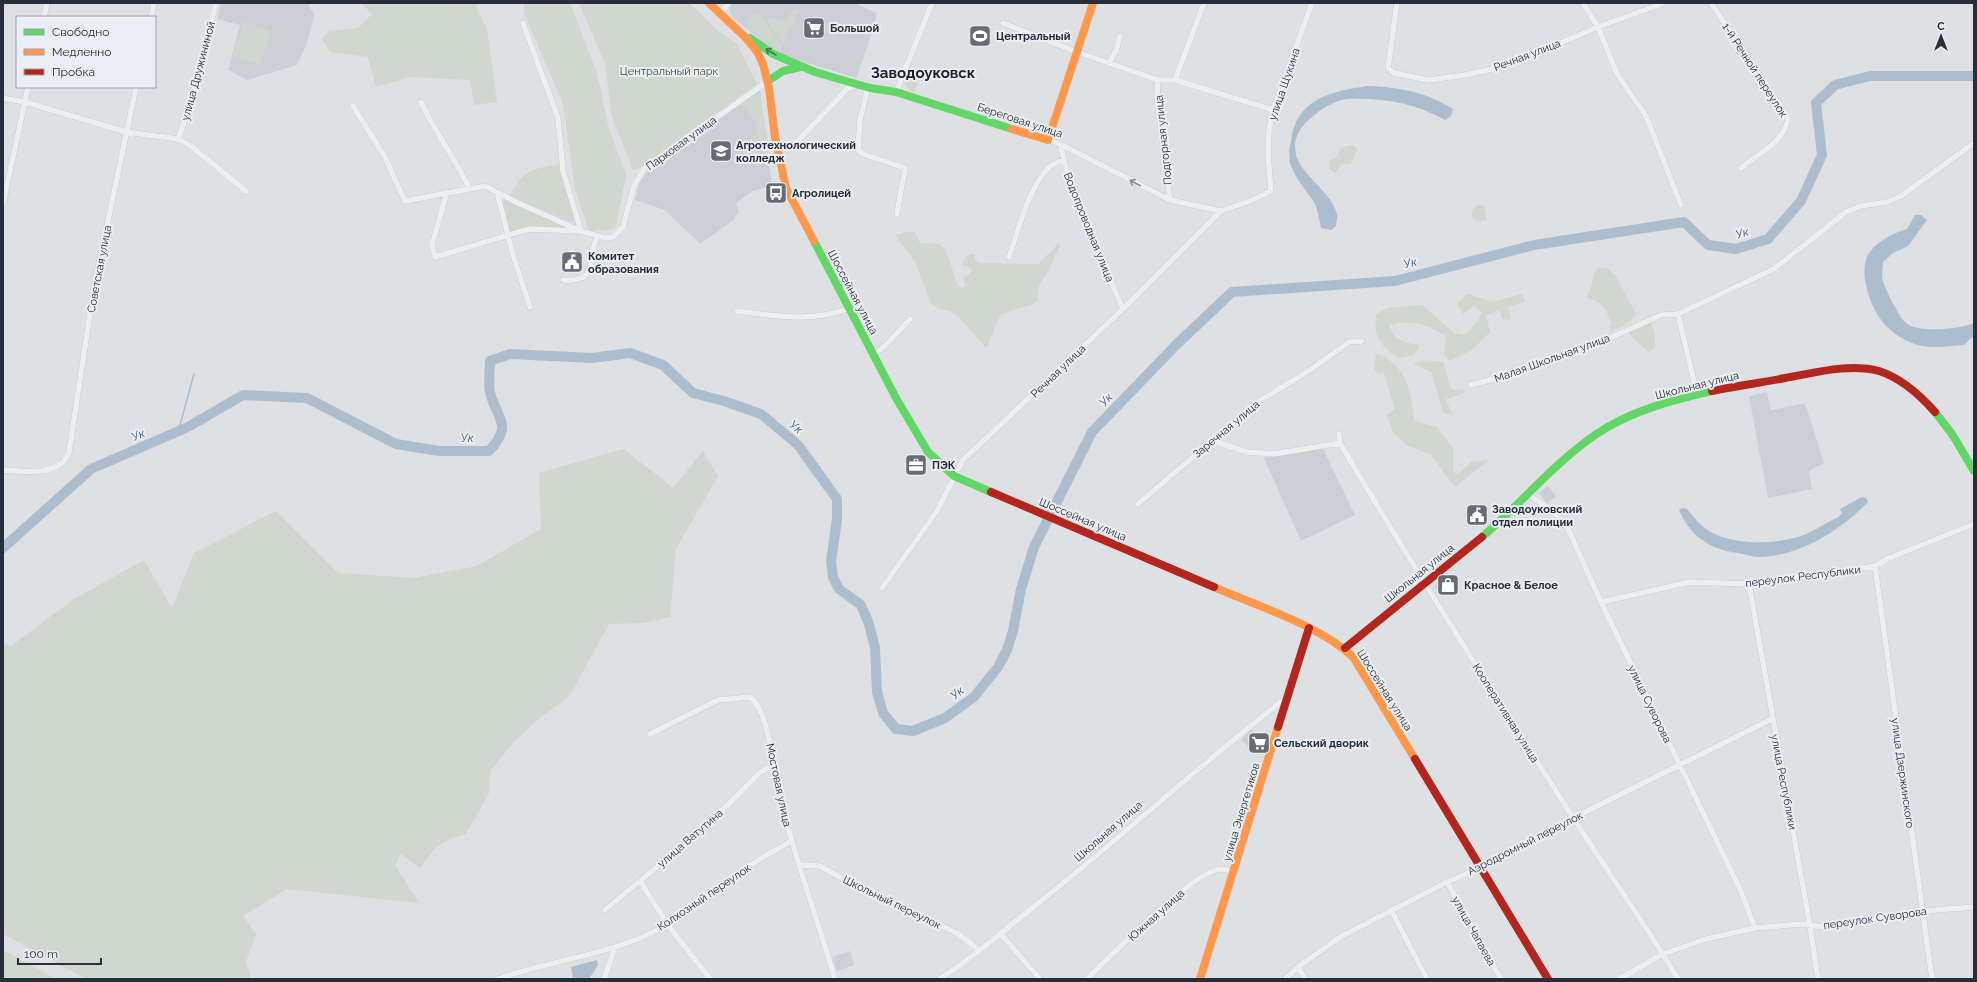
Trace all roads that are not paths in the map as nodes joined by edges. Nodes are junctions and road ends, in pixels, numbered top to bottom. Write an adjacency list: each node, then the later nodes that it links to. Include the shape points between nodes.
1 (47, 3): 15 (street)
2 (154, 3): 16 (street)
3 (216, 3): 39 (street, улица Дружининой, via 191,103)
4 (709, 3): 14 (street, Шоссейная улица)
5 (728, 3): 14 (street)
6 (932, 3): 32 (street)
7 (1093, 3): 22 (street)
8 (1204, 3): 26 (street)
9 (1312, 3): 37 (street, улица Щукина)
10 (1397, 3): 19 (street, Речная улица, via 1388,68 1394,73 1428,80 1465,75 1515,62)
11 (1583, 3): 19 (street)
12 (1664, 3): 19 (street, Речная улица)
13 (1711, 3): 45 (street, 1-й Речной переулок, via 1788,118 1784,131 1767,149)
14 (721, 14): 20 (street, Шоссейная улица)
15 (44, 16)
16 (151, 16)
17 (522, 23): 56 (street, via 557,113 560,155)
18 (1003, 24): 22 (street)
19 (1598, 27): 53 (street, via 1618,74 1646,116)
20 (740, 31): 24 (street, Береговая улица, one-way to 20, via 773,54); 27 (street, Шоссейная улица, via 756,51)
21 (1120, 36): 23 (street)
22 (1076, 52): 23 (street); 40 (street)
23 (1109, 63): 25 (street)
24 (804, 67): 27 (street, Береговая улица, via 787,69); 28 (street, Береговая улица)
25 (1158, 80): 26 (street); 51 (street, Подгорная улица, via 1158,103)
26 (1175, 80): 37 (street)
27 (768, 81): 58 (street, Парковая улица, via 644,169 634,186 623,227 613,236); 62 (street, Шоссейная улица, via 786,188)
28 (860, 85): 29 (street, Береговая улица); 43 (street, via 847,89)
29 (868, 87): 32 (street, Береговая улица); 55 (street, via 860,120 858,150 905,168)
30 (28, 88): 34 (street)
31 (136, 88): 38 (street, Советская улица)
32 (896, 92): 40 (street, Береговая улица)
33 (3, 98): 34 (street)
34 (25, 102): 38 (street); 52 (street)
35 (421, 102): 46 (street)
36 (353, 106): 49 (street, via 385,157 405,200)
37 (1273, 110): 48 (street, улица Щукина, via 1268,146)
38 (126, 132): 39 (street); 74 (street, Советская улица, via 94,288 68,452 63,463 52,468 26,472)
39 (178, 139): 47 (street, via 191,146)
40 (1048, 140): 42 (street, Береговая улица)
41 (1974, 143): 65 (street, Малая Школьная улица, via 1901,196 1846,212 1774,269)
42 (1060, 144): 44 (street, Водопроводная улица); 51 (street, Береговая улица, one-way to 42)
43 (793, 146)
44 (1063, 160): 59 (street, via 1048,168 1040,180 1029,201); 63 (street, Водопроводная улица, via 1072,191)
45 (1741, 168)
46 (469, 188): 49 (street); 50 (street, via 486,186)
47 (246, 191)
48 (1271, 191): 54 (street, Речная улица)
49 (448, 192): 57 (street, via 432,245 435,257)
50 (497, 192): 56 (street); 57 (street)
51 (1170, 200): 54 (street, Береговая улица)
52 (3, 204)
53 (1682, 204)
54 (1221, 211): 63 (street, Речная улица)
55 (897, 214)
56 (581, 231): 57 (street, via 529,229); 58 (street)
57 (507, 235): 61 (street)
58 (597, 237): 60 (street, via 590,269 585,277 576,281)
59 (1009, 257)
60 (563, 280)
61 (530, 307)
62 (850, 308): 64 (street, via 834,315 807,318); 68 (street, Шоссейная улица)
63 (1123, 309): 76 (street, Речная улица, via 963,460)
64 (737, 311)
65 (1678, 314): 69 (street, Малая Школьная улица, via 1660,315 1594,345); 70 (street)
66 (910, 319): 68 (street, via 886,346)
67 (1362, 341): 72 (street, Заречная улица, via 1348,342 1310,370 1256,403)
68 (874, 355): 76 (street, Шоссейная улица, via 928,452)
69 (1471, 385)
70 (1697, 394): 75 (street, Школьная улица, via 1840,370 1869,369 1894,377 1915,393 1945,423); 77 (street, Школьная улица, via 1665,402 1612,425 1572,452)
71 (1339, 434): 73 (street, Кооперативная улица)
72 (1212, 441): 73 (street, via 1248,452 1274,454); 78 (street, Заречная улица)
73 (1340, 443): 81 (street, Кооперативная улица)
74 (3, 470)
75 (1974, 471)
76 (954, 476): 83 (street, Речная улица, via 937,511); 85 (street, Шоссейная улица)
77 (1528, 495): 81 (street, Школьная улица); 84 (street, улица Суворова, via 1552,510 1566,524)
78 (1138, 504)
79 (1974, 526): 80 (street, переулок Республики)
80 (1875, 566): 82 (street, переулок Республики); 102 (street, улица Дзержинского)
81 (1424, 583): 86 (street, Школьная улица); 92 (street, Кооперативная улица)
82 (1749, 584): 84 (street, переулок Республики, via 1690,582); 88 (street, улица Республики)
83 (882, 588)
84 (1601, 602): 91 (street, улица Суворова)
85 (1309, 628): 86 (street, Шоссейная улица); 87 (street, улица Энергетиков)
86 (1345, 648): 95 (street, Шоссейная улица)
87 (1288, 697): 96 (street, улица Энергетиков); 106 (street, Школьная улица)
88 (1772, 719): 91 (street, Аэродромный переулок); 104 (street, улица Республики)
89 (650, 734): 90 (street, Мостовая улица, via 718,700 750,697 758,704)
90 (774, 764): 93 (street, Мостовая улица); 97 (street, улица Ватутина, via 758,773 710,823)
91 (1679, 764): 92 (street, Аэродромный переулок); 105 (street, улица Суворова, via 1740,889)
92 (1573, 818): 95 (street, Аэродромный переулок); 109 (street, Кооперативная улица)
93 (791, 841): 94 (street, Мостовая улица); 103 (street, Колхозный переулок)
94 (800, 865): 108 (street, Школьный переулок, via 820,866 867,892 957,933); 114 (street, Мостовая улица)
95 (1479, 868): 98 (street, Аэродромный переулок); 123 (street, Шоссейная улица)
96 (1234, 872): 117 (street, Южная улица, via 1221,869 1195,881 1160,909); 118 (street, улица Энергетиков)
97 (640, 881): 100 (street, улица Ватутина); 103 (street)
98 (1447, 882): 101 (street, Аэродромный переулок); 122 (street, улица Чапаева)
99 (1974, 906): 102 (street, переулок Суворова)
100 (605, 910)
101 (1391, 910): 110 (street, Аэродромный переулок, via 1340,937); 121 (street)
102 (1923, 911): 104 (street, переулок Суворова, via 1824,927); 127 (street, улица Дзержинского)
103 (668, 924): 107 (street, Колхозный переулок); 113 (street)
104 (1810, 926): 105 (street, переулок Суворова, via 1802,924); 126 (street, улица Республики)
105 (1755, 928): 109 (street, переулок Суворова, via 1706,939)
106 (1000, 933): 108 (street, Школьная улица); 116 (street)
107 (615, 947): 111 (street, Колхозный переулок, via 523,970); 112 (street)
108 (978, 950): 115 (street, Школьная улица)
109 (1663, 954): 124 (street, переулок Суворова); 125 (street, Кооперативная улица)
110 (1298, 967): 119 (street, Аэродромный переулок); 120 (street)
111 (498, 979)
112 (604, 979)
113 (710, 979)
114 (835, 979)
115 (939, 979)
116 (1040, 979)
117 (1087, 979)
118 (1200, 979)
119 (1285, 979)
120 (1305, 979)
121 (1428, 979)
122 (1501, 979)
123 (1548, 979)
124 (1619, 979)
125 (1678, 979)
126 (1818, 979)
127 (1932, 979)

